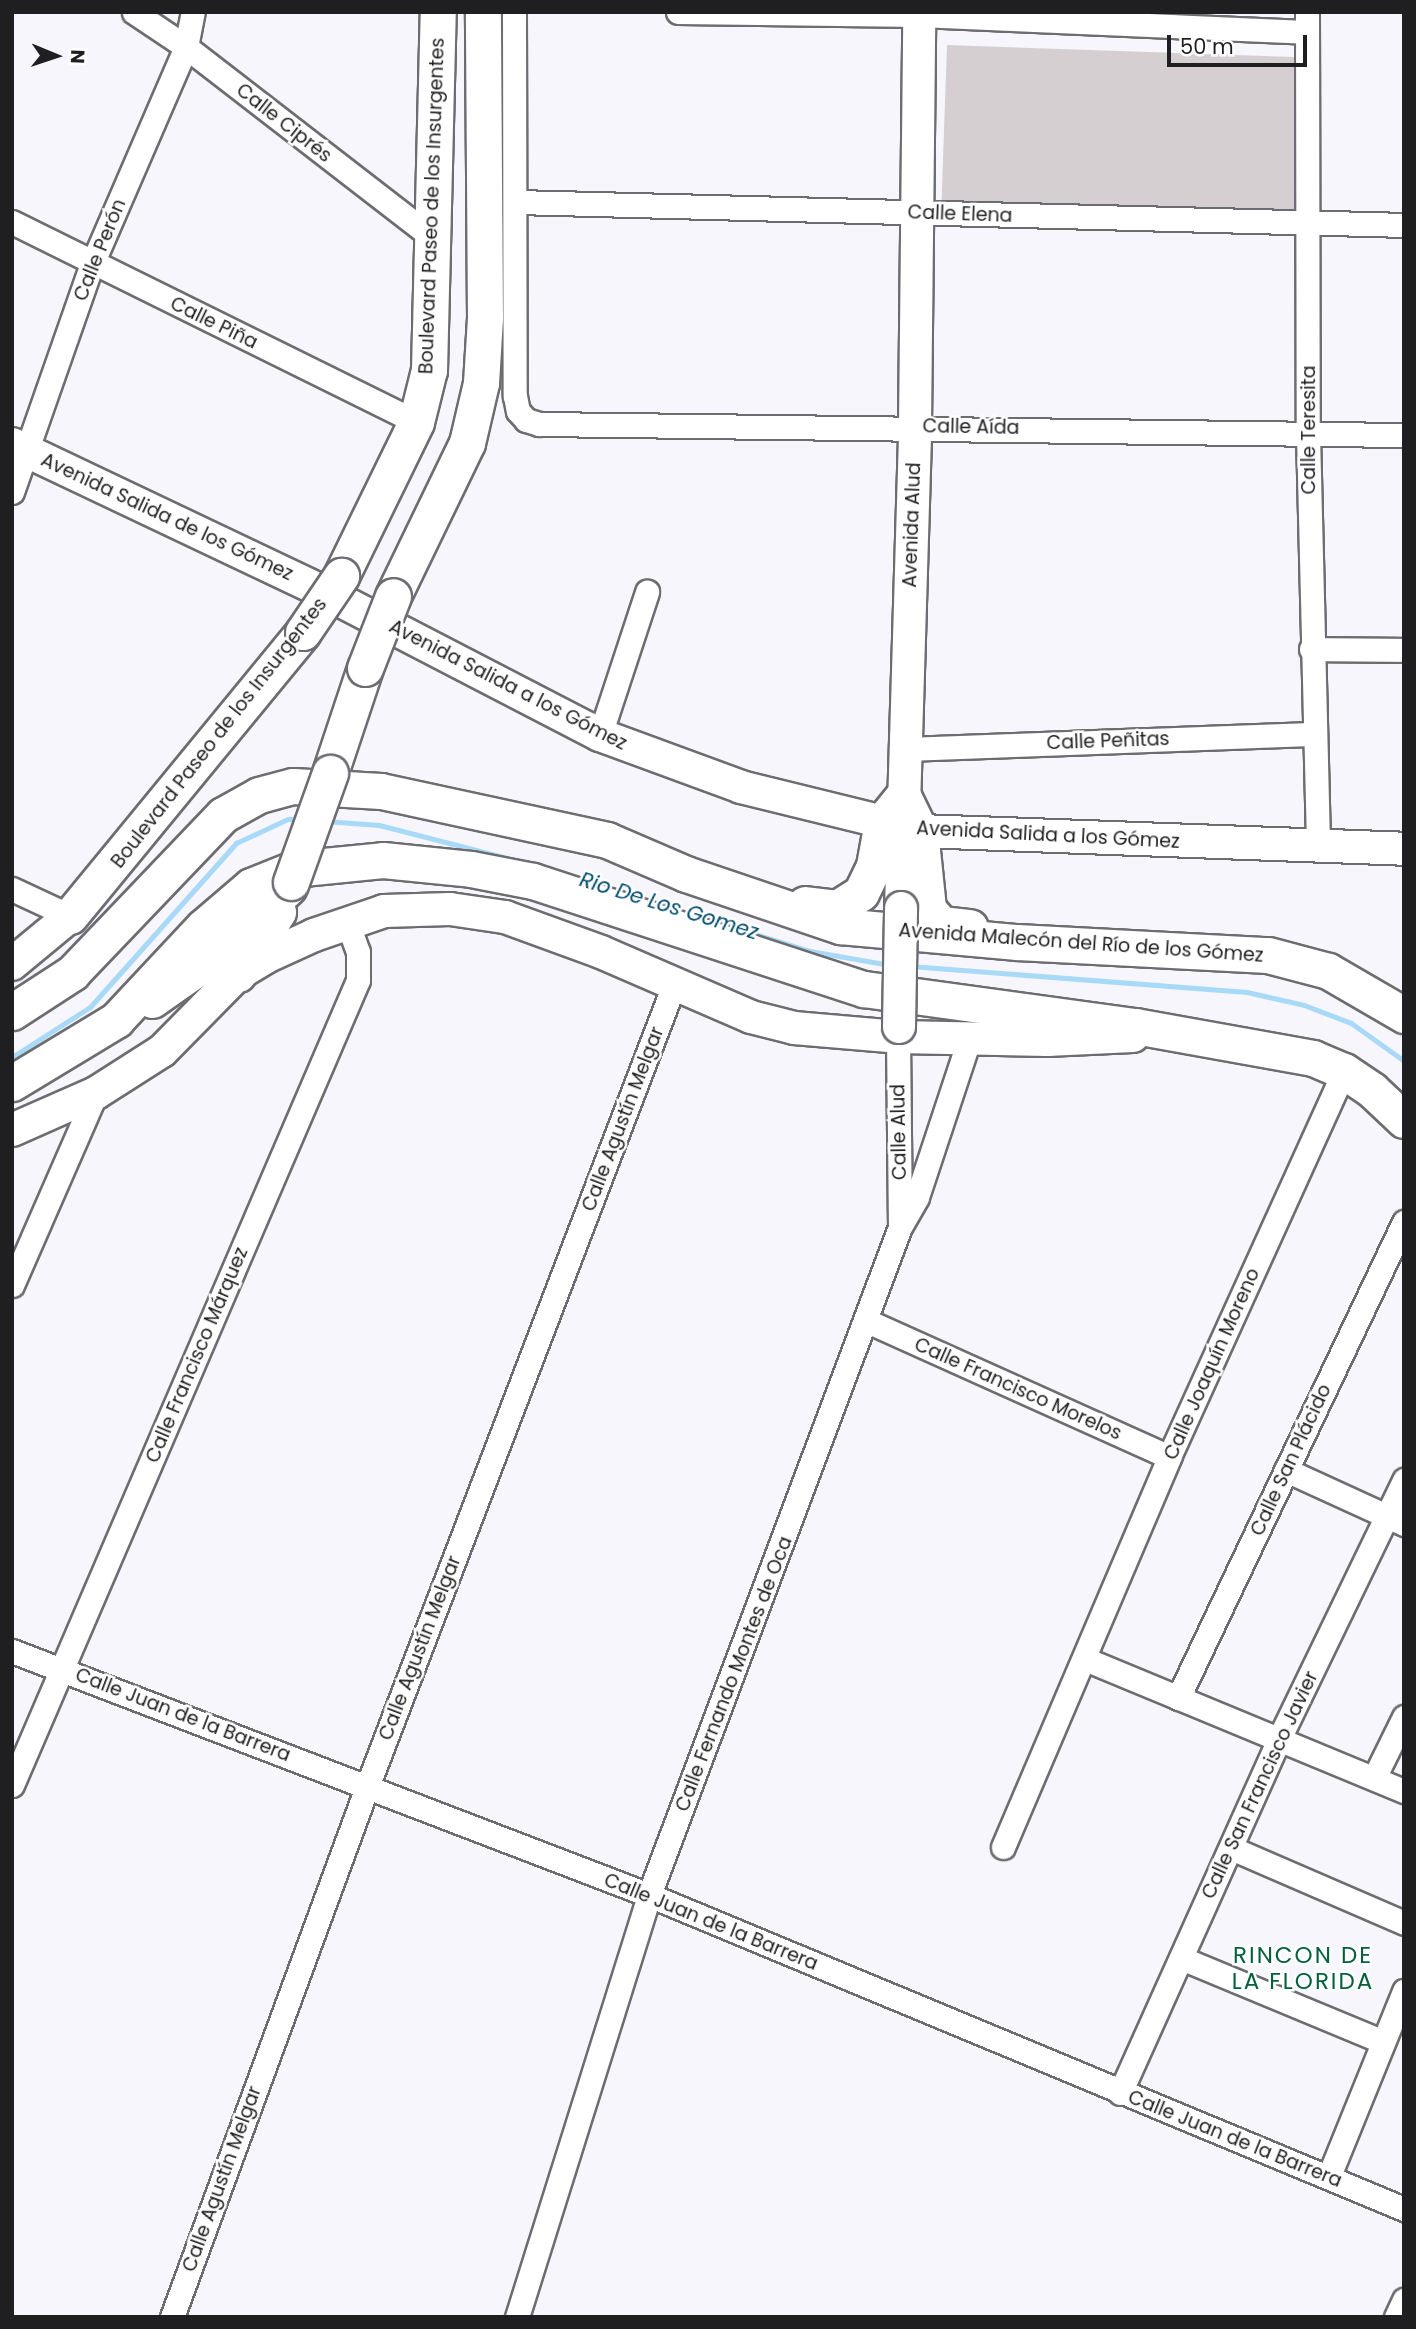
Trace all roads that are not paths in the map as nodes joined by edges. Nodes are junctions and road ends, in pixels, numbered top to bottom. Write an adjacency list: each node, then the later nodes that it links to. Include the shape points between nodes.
1 (134, 12): 9 (street, Calle Ciprés)
2 (193, 12): 9 (street, Calle Perón)
3 (483, 12): 10 (main road)
4 (514, 12): 10 (street)
5 (678, 12): 6 (street)
6 (919, 14): 8 (street); 11 (street, Avenida Alud)
7 (438, 22): 10 (main road, via 444,76 446,214 453,229 464,235 476,232); 15 (main road, Boulevard Paseo de los Insurgentes)
8 (1306, 22): 13 (street, Calle Teresita)
9 (186, 47): 15 (street, Calle Ciprés); 16 (street, Calle Perón)
10 (501, 208): 11 (street, Calle Elena); 18 (street, Calle Aída, via 517,411 539,424); 34 (main road, bridge, via 475,415 467,443 393,596)
11 (916, 213): 13 (street, Calle Elena); 18 (street, Avenida Alud)
12 (12, 222): 16 (street, Calle Piña)
13 (1310, 224): 14 (street, Calle Elena); 19 (street, Calle Teresita)
14 (1404, 225)
15 (432, 237): 17 (main road, Boulevard Paseo de los Insurgentes, via 429,370)
16 (92, 264): 17 (street, Calle Piña); 21 (street, Calle Perón)
17 (416, 422): 23 (main road, Boulevard Paseo de los Insurgentes)
18 (915, 426): 19 (street, Calle Aída); 29 (street, Avenida Alud)
19 (1308, 434): 20 (street, Calle Aída); 25 (street, Calle Teresita)
20 (1404, 435)
21 (19, 447): 22 (street, Calle Perón); 23 (street, Avenida Salida de los Gómez)
22 (12, 492)
23 (331, 583): 28 (street, Avenida Salida a los Gómez); 36 (main road, Boulevard Paseo de los Insurgentes, bridge, via 303,632)
24 (647, 592): 28 (street)
25 (1311, 649): 26 (street); 27 (street, Calle Teresita)
26 (1404, 650)
27 (1313, 734): 29 (street, Calle Peñitas); 32 (street, Calle Teresita)
28 (600, 735): 30 (street, Avenida Salida a los Gómez, via 719,780)
29 (904, 749): 30 (street, Avenida Alud)
30 (902, 819): 31 (main road, via 869,883 849,902 830,908 808,905 679,856); 32 (street, Avenida Salida a los Gómez); 38 (main road, via 928,909 941,924 1127,934); 45 (street, Avenida Alud, bridge)
31 (607, 840): 38 (main road, Avenida Malecón del Río de los Gómez, via 768,904 840,926 1017,942); 42 (main road, Avenida Malecón del Río de los Gómez, via 381,791 293,786 259,794 223,815 192,843 72,973)
32 (1318, 847): 33 (street, Avenida Salida a los Gómez)
33 (1404, 849)
34 (290, 885): 40 (main road); 44 (main road, via 182,981)
35 (12, 889): 36 (street)
36 (70, 916): 39 (street)
37 (347, 922): 40 (street, via 289,945); 41 (street, via 384,911 425,908 505,917); 63 (street, Calle Francisco Márquez, via 358,952 358,980)
38 (1171, 948): 43 (main road, Avenida Malecón del Río de los Gómez, via 1298,961 1355,983)
39 (12, 964)
40 (239, 974): 50 (street, via 162,1051)
41 (675, 982): 45 (street, via 779,1025); 69 (street, Calle Agustín Melgar)
42 (12, 1012)
43 (1404, 1015)
44 (116, 1020): 46 (main road, via 203,927 251,886 293,869 383,860 533,881 864,989); 49 (main road)
45 (899, 1032): 47 (street); 54 (street, Calle Alud)
46 (1174, 1034): 47 (street, via 1047,1040); 48 (main road, via 1268,1047)
47 (970, 1037): 54 (street, Calle Fernando Montes de Oca, via 917,1197)
48 (1344, 1071): 51 (main road); 57 (street, Calle Joaquín Moreno)
49 (12, 1083)
50 (96, 1093): 52 (street); 55 (street)
51 (1404, 1120)
52 (12, 1130)
53 (1404, 1222): 58 (street, Calle San Plácido)
54 (900, 1227): 56 (street, Calle Fernando Montes de Oca)
55 (12, 1285)
56 (867, 1321): 57 (street, Calle Francisco Morelos); 73 (street, Calle Fernando Montes de Oca)
57 (1169, 1457): 62 (street, Calle Joaquín Moreno)
58 (1286, 1469): 60 (street); 64 (street, Calle San Plácido)
59 (1404, 1480): 60 (street, Calle San Francisco Javier)
60 (1395, 1520): 66 (street, Calle San Francisco Javier)
61 (12, 1651): 63 (street, Calle Juan de la Barrera)
62 (1085, 1659): 64 (street); 71 (street, Calle Joaquín Moreno)
63 (63, 1668): 68 (street, Calle Francisco Márquez); 69 (street, Calle Juan de la Barrera)
64 (1178, 1698): 66 (street)
65 (1404, 1717): 67 (street)
66 (1279, 1738): 67 (street); 72 (street, Calle San Francisco Javier)
67 (1374, 1778): 70 (street)
68 (12, 1785)
69 (367, 1787): 73 (street, Calle Juan de la Barrera); 82 (street, Calle Agustín Melgar)
70 (1404, 1791)
71 (1003, 1847)
72 (1231, 1848): 74 (street); 75 (street, Calle San Francisco Javier)
73 (649, 1895): 78 (street, Calle Juan de la Barrera); 83 (street, Calle Fernando Montes de Oca)
74 (1404, 1923)
75 (1181, 1958): 77 (street); 78 (street, Calle San Francisco Javier)
76 (1404, 1991): 77 (street)
77 (1381, 2041): 79 (street)
78 (1121, 2093): 79 (street, Calle Juan de la Barrera)
79 (1329, 2176): 80 (street, Calle Juan de la Barrera)
80 (1404, 2209)
81 (1404, 2300): 84 (street)
82 (172, 2317)
83 (517, 2317)
84 (1396, 2317)

